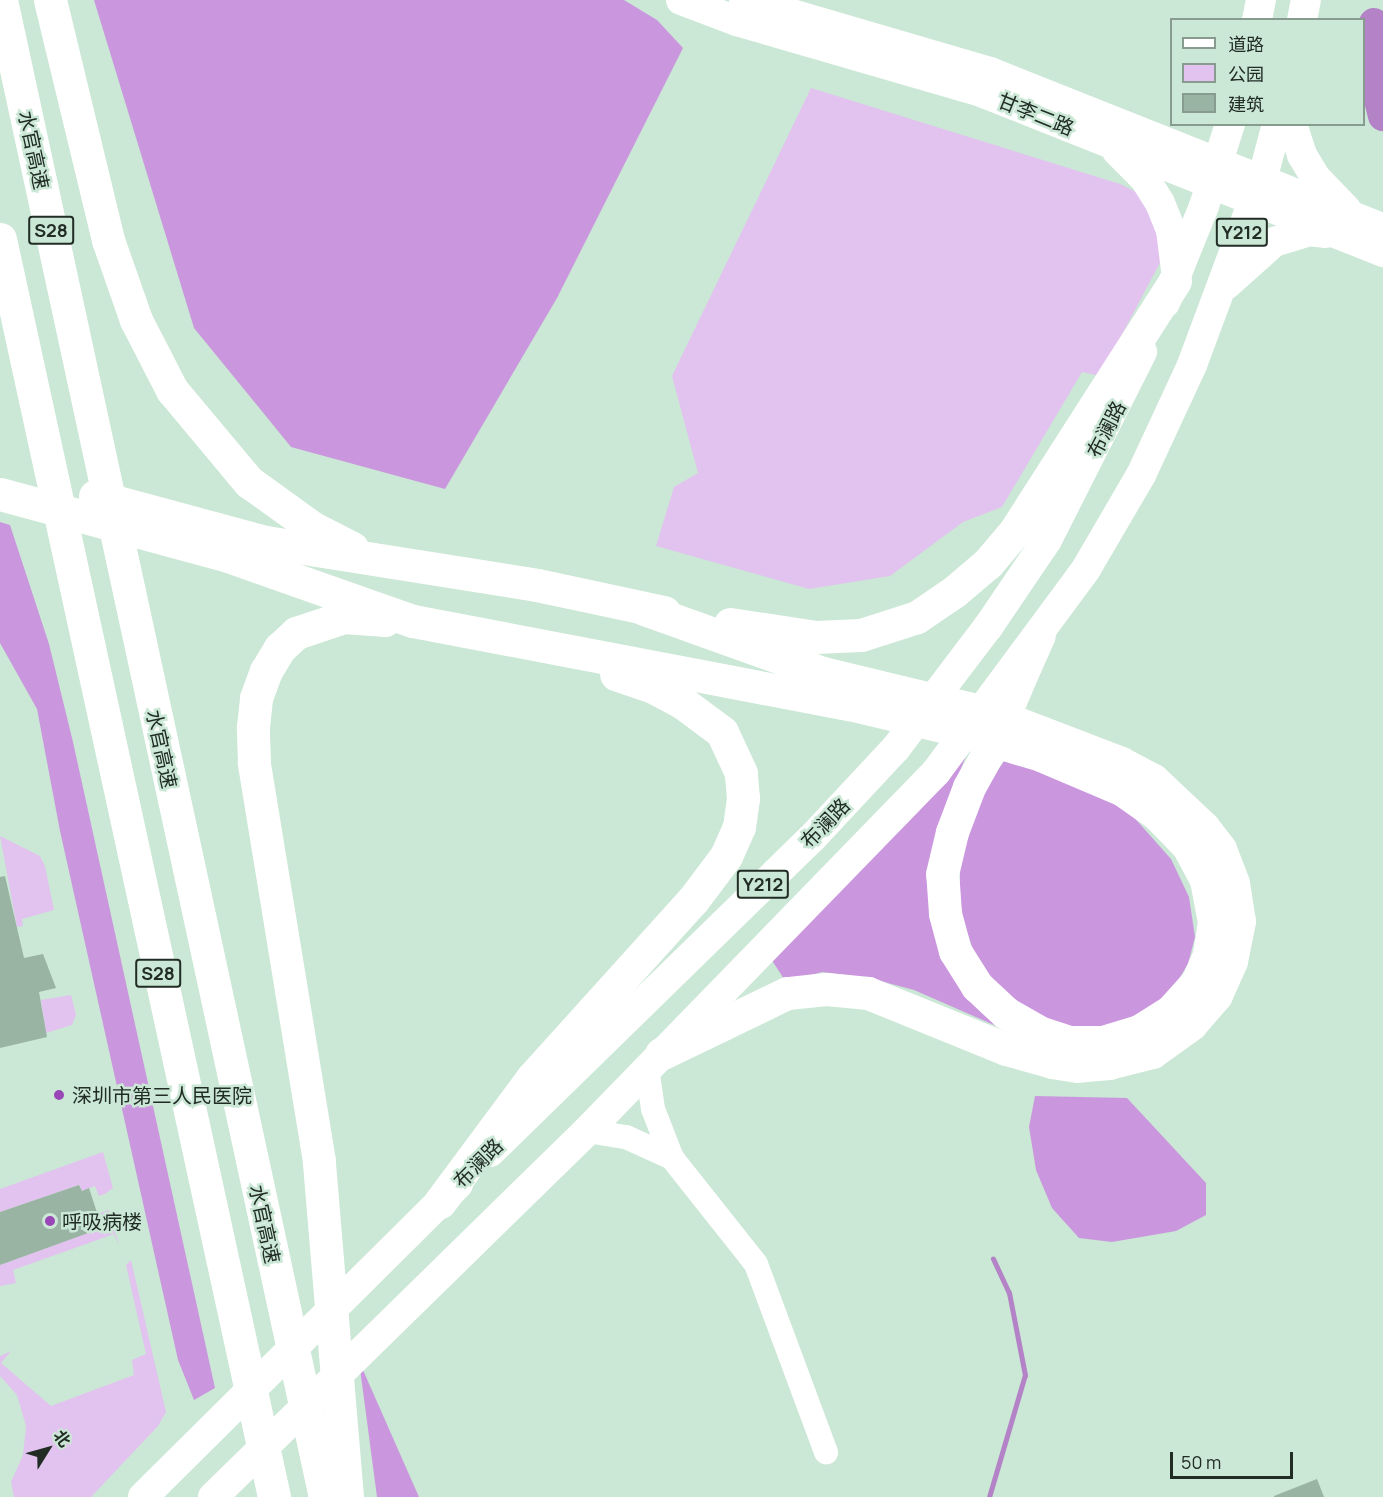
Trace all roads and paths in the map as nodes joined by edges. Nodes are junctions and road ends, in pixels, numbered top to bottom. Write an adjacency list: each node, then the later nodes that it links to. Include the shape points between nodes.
1 (2, 0): 38 (highway, 水官高速 / S28, via 278,1286)
2 (50, 0): 26 (highway, via 108,240 136,320 172,390 224,455 280,506 344,545)
3 (681, 0): 13 (main road, 甘李二路, via 737,21 922,72)
4 (744, 0): 13 (main road, 甘李二路, via 990,72)
5 (1261, 0): 7 (main road)
6 (1306, 0): 8 (main road)
7 (1257, 18)
8 (1302, 18)
9 (1170, 120): 13 (main road)
10 (1229, 126): 14 (main road, 布澜路 / Y212)
11 (1276, 126): 15 (main road, Y212)
12 (1293, 126): 16 (main road, via 1302,155)
13 (1113, 133): 14 (main road, 甘李二路); 20 (main road, via 1160,203 1176,255)
14 (1215, 173): 15 (main road, 甘李二路); 20 (main road, 布澜路 / Y212)
15 (1257, 190): 16 (main road, 甘李二路); 21 (main road, Y212)
16 (1346, 225): 17 (main road, 甘李二路); 19 (main road, 甘李二路); 21 (main road, via 1274,242 1235,273)
17 (1383, 228)
18 (0, 239): 23 (highway, S28)
19 (1383, 252)
20 (1175, 281): 27 (highway, via 1015,531 988,564 917,617 861,635 816,637); 36 (main road, 布澜路 / Y212, via 1111,421 1047,540 988,627 896,748 812,838)
21 (1218, 296): 29 (main road, Y212, via 1192,365 1141,475 1086,568)
22 (0, 322): 23 (highway)
23 (33, 393): 41 (highway, S28)
24 (0, 471): 26 (highway, via 266,542)
25 (0, 494): 28 (highway, via 228,556)
26 (411, 567): 27 (highway, via 537,585)
27 (644, 609): 31 (highway)
28 (413, 621): 30 (highway); 38 (highway, via 344,617 296,633 280,648 256,698 254,762 318,1161 328,1249)
29 (1039, 634): 32 (highway, via 952,832 942,874 945,913 955,951 977,986 1006,1013 1041,1033 1069,1042 1103,1042 1139,1031 1171,1011 1197,982 1209,955 1214,922 1206,880 1188,846 1157,814); 33 (main road, Y212, via 936,772)
30 (526, 644): 31 (highway, via 703,674); 36 (highway, via 653,687 707,718 722,732 733,753 743,798 739,827 709,879 532,1078)
31 (853, 693): 32 (highway)
32 (1047, 745): 33 (highway, via 1153,780 1203,827 1220,849 1233,883 1239,921 1231,962 1216,994 1191,1024 1152,1052 1077,1066 1006,1049 868,993 826,989 788,993 752,1007)
33 (654, 1060): 34 (main road, Y212); 35 (street, via 653,1109)
34 (586, 1131): 35 (street, via 626,1137); 40 (main road, Y212)
35 (672, 1158): 37 (street, via 756,1264)
36 (440, 1202): 39 (main road, 布澜路 / Y212)
37 (826, 1452)
38 (330, 1454): 42 (highway, 水官高速 / S28); 43 (highway)
39 (143, 1497)
40 (213, 1497)
41 (274, 1497)
42 (325, 1497)
43 (347, 1497)

